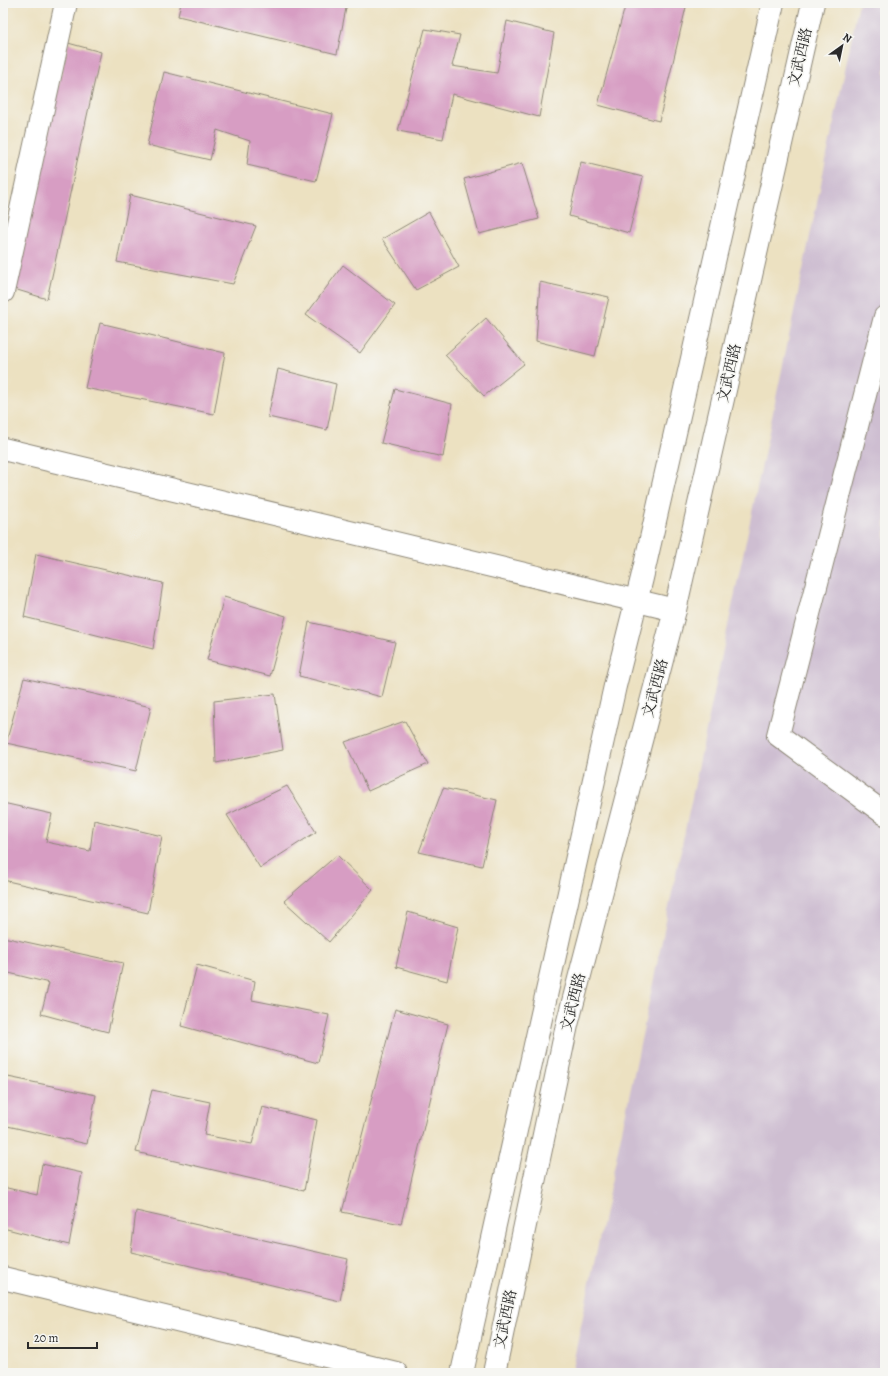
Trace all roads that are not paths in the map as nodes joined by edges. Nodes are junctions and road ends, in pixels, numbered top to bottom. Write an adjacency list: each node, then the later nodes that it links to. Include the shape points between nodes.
1 (66, 3): 4 (street)
2 (773, 3): 11 (street, 文武西路, via 642,578 614,686)
3 (812, 3): 7 (street, 文武西路)
4 (3, 292)
5 (885, 317): 8 (street, via 778,735)
6 (3, 449): 7 (street)
7 (675, 610): 12 (street, 文武西路, via 567,1025)
8 (885, 814)
9 (3, 1278): 10 (street)
10 (396, 1373)
11 (462, 1373)
12 (494, 1373)

